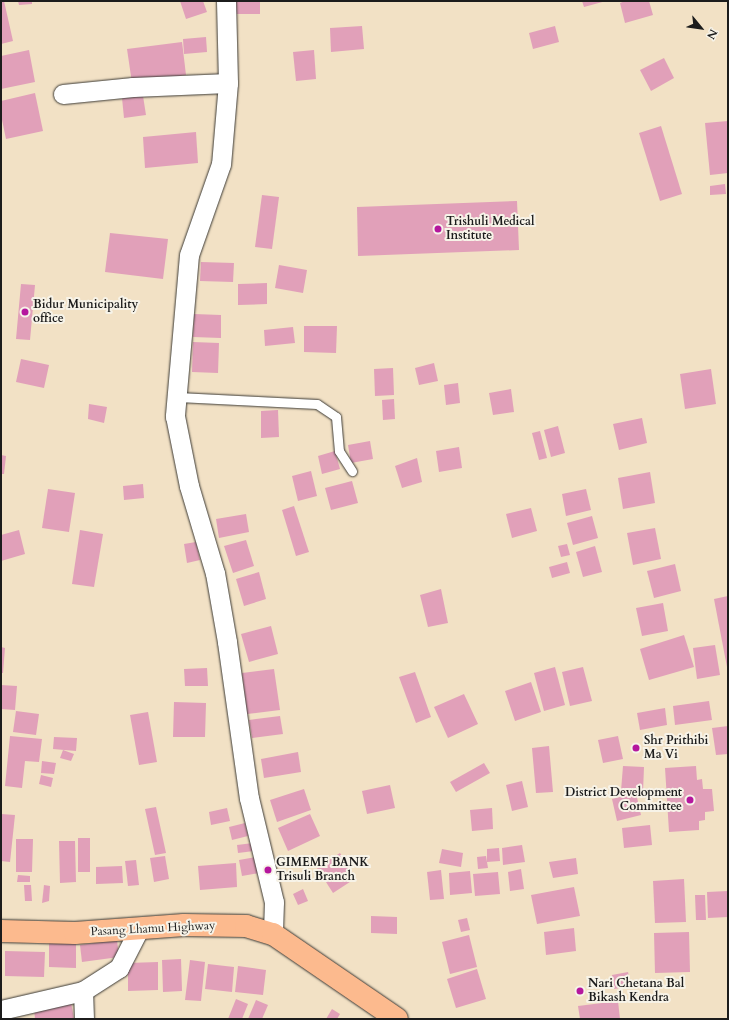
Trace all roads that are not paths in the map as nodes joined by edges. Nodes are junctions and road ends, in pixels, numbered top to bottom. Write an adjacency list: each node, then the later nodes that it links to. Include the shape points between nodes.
1 (226, 1): 2 (street)
2 (228, 83): 3 (street, via 133,87); 4 (street, via 221,164 189,255)
3 (63, 94)
4 (178, 397): 5 (lane, via 316,404 336,416 339,451); 8 (street, via 175,416 189,486 215,573 249,798 274,902)
5 (352, 471)
6 (139, 929): 7 (main road, Pasang Lhamu Highway, via 75,933); 8 (main road, Pasang Lhamu Highway, via 184,925 246,926); 9 (street, via 119,968)
7 (1, 932)
8 (273, 934): 12 (main road, Pasang Lhamu Highway)
9 (82, 991): 10 (street); 11 (street)
10 (1, 1010)
11 (84, 1019)
12 (397, 1019)

